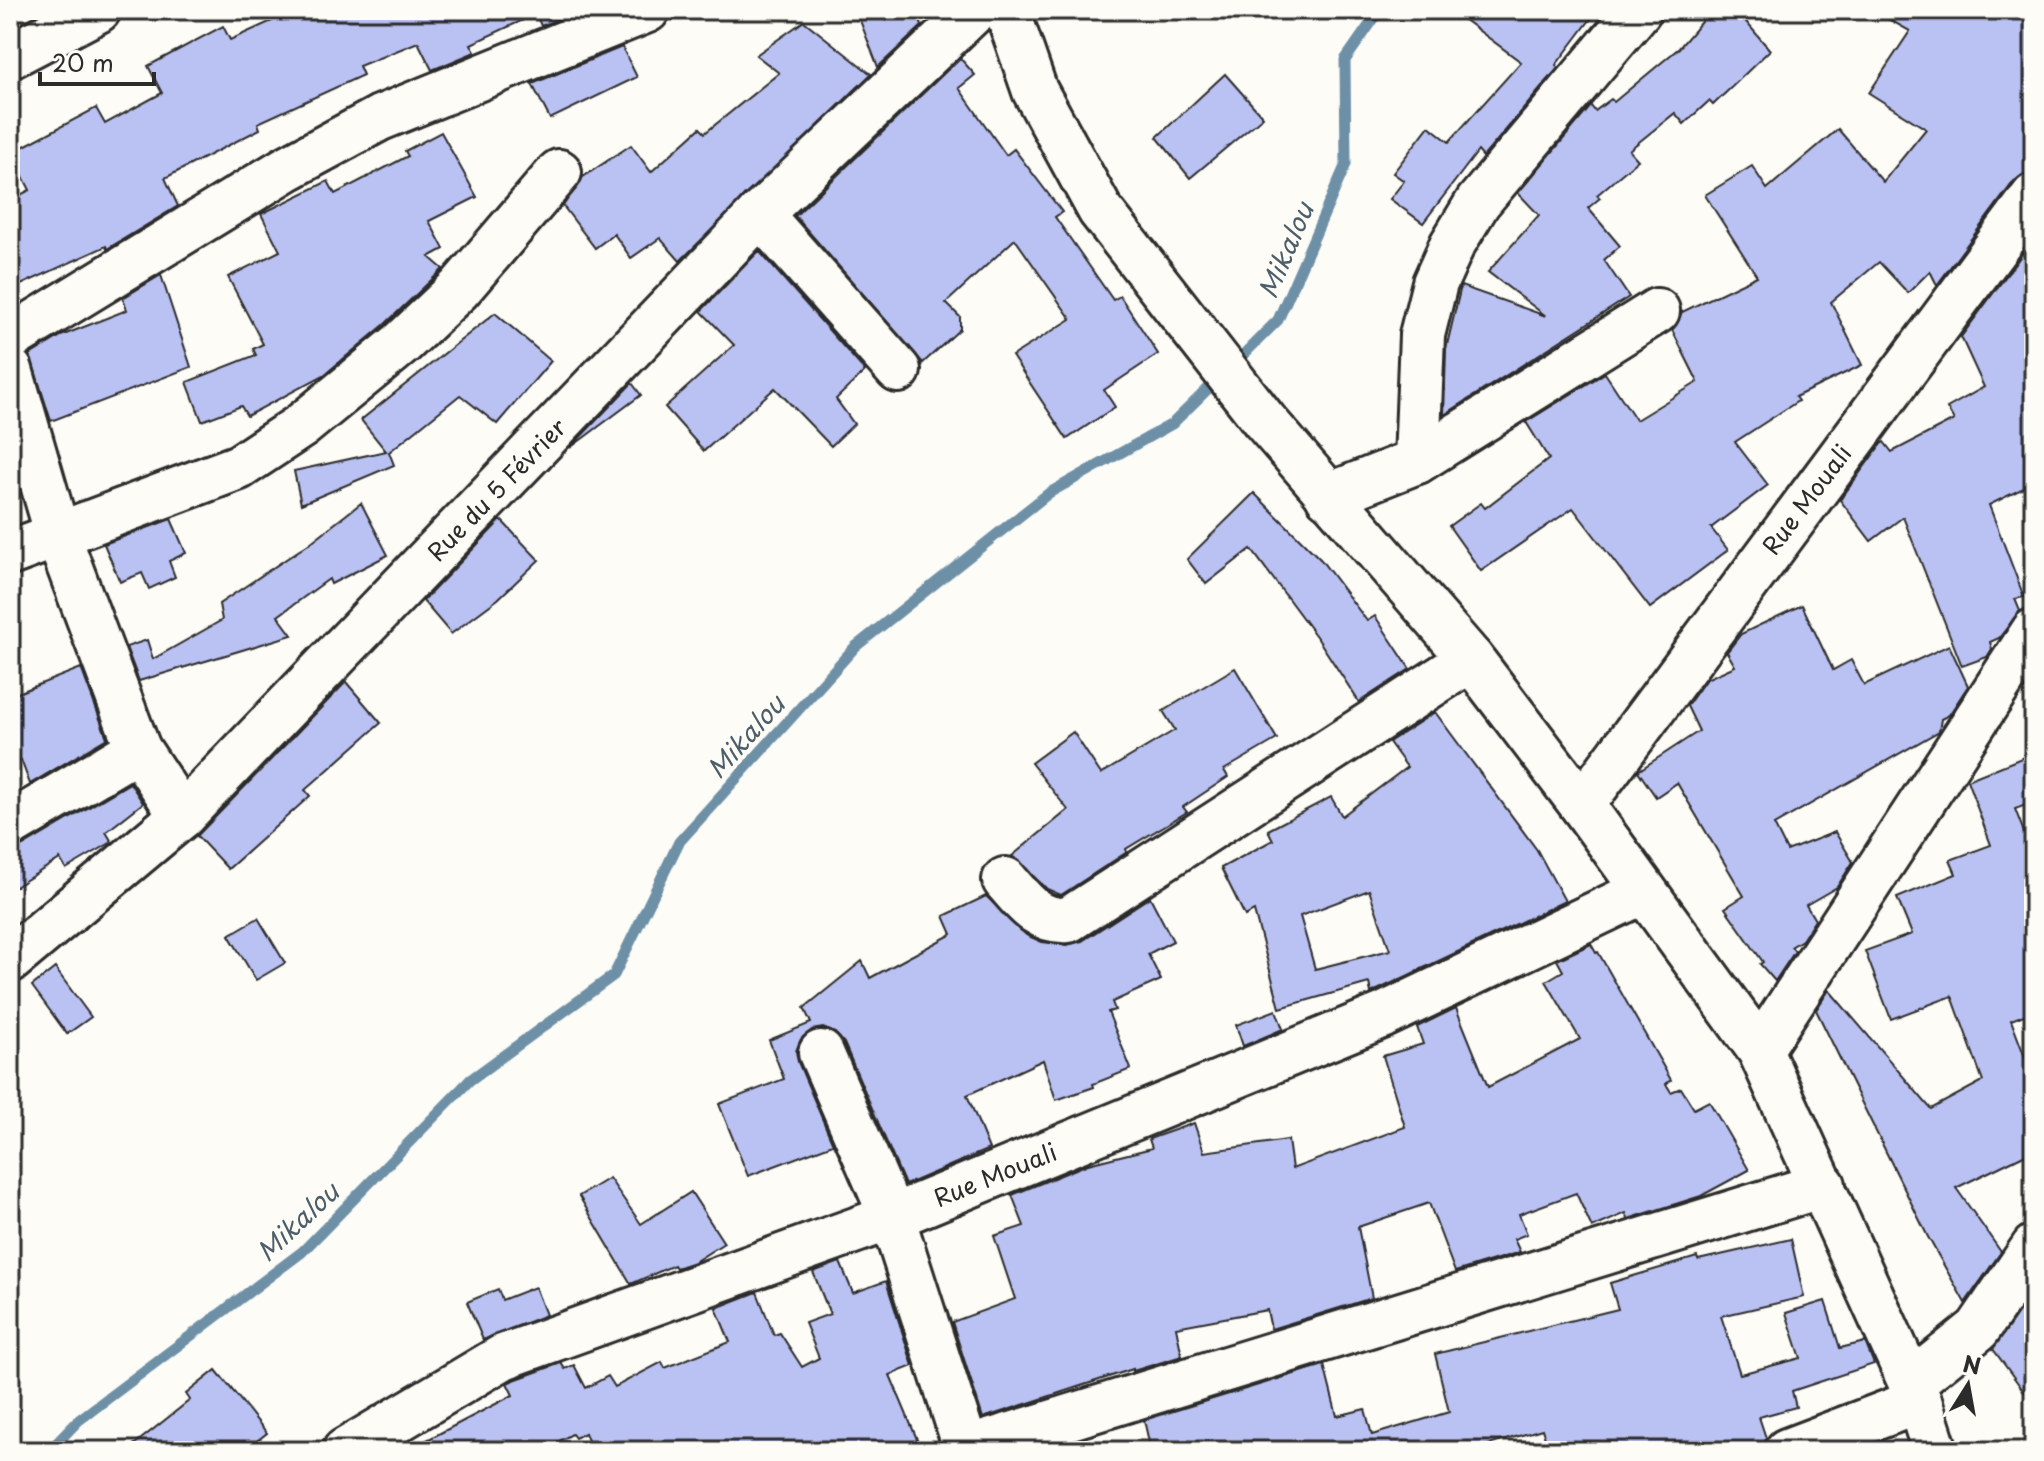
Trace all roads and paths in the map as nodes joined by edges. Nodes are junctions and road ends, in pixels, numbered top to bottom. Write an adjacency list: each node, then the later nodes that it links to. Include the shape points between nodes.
1 (98, 10): 6 (main road)
2 (647, 10): 11 (main road, via 380,118 286,169)
3 (975, 10): 9 (main road, Rue du 5 Février)
4 (1007, 10): 15 (main road, via 1035,91 1100,210)
5 (1639, 10): 14 (main road, via 1478,202 1452,245 1435,283 1422,335)
6 (10, 56)
7 (559, 172): 16 (main road, via 459,289 301,426 239,467)
8 (2034, 196): 21 (main road, Rue Mouali)
9 (760, 214): 13 (main road); 22 (main road, Rue du 5 Février)
10 (1657, 311): 14 (main road)
11 (10, 338)
12 (10, 370): 16 (main road)
13 (898, 370)
14 (1417, 461): 15 (main road)
15 (1328, 496): 19 (main road)
16 (58, 536): 17 (main road); 20 (main road)
17 (10, 553)
18 (2034, 631): 27 (main road)
19 (1471, 659): 21 (main road); 24 (main road, via 1068,920 1050,921 1032,911)
20 (138, 749): 22 (main road); 23 (main road)
21 (1582, 805): 25 (main road)
22 (182, 816): 26 (main road, Rue du 5 Février)
23 (10, 825)
24 (1005, 880)
25 (1644, 891): 27 (main road); 30 (main road, Rue Mouali, via 1384,1015)
26 (10, 960)
27 (1760, 1050): 29 (main road)
28 (821, 1053): 30 (main road)
29 (1823, 1185): 32 (main road); 33 (main road)
30 (892, 1217): 33 (main road); 34 (main road, Rue Mouali, via 503,1357)
31 (2034, 1247): 32 (main road, via 1978,1329)
32 (1915, 1392): 35 (main road); 36 (main road); 37 (main road)
33 (964, 1450)
34 (345, 1451)
35 (1787, 1451)
36 (1935, 1451)
37 (1952, 1451)

